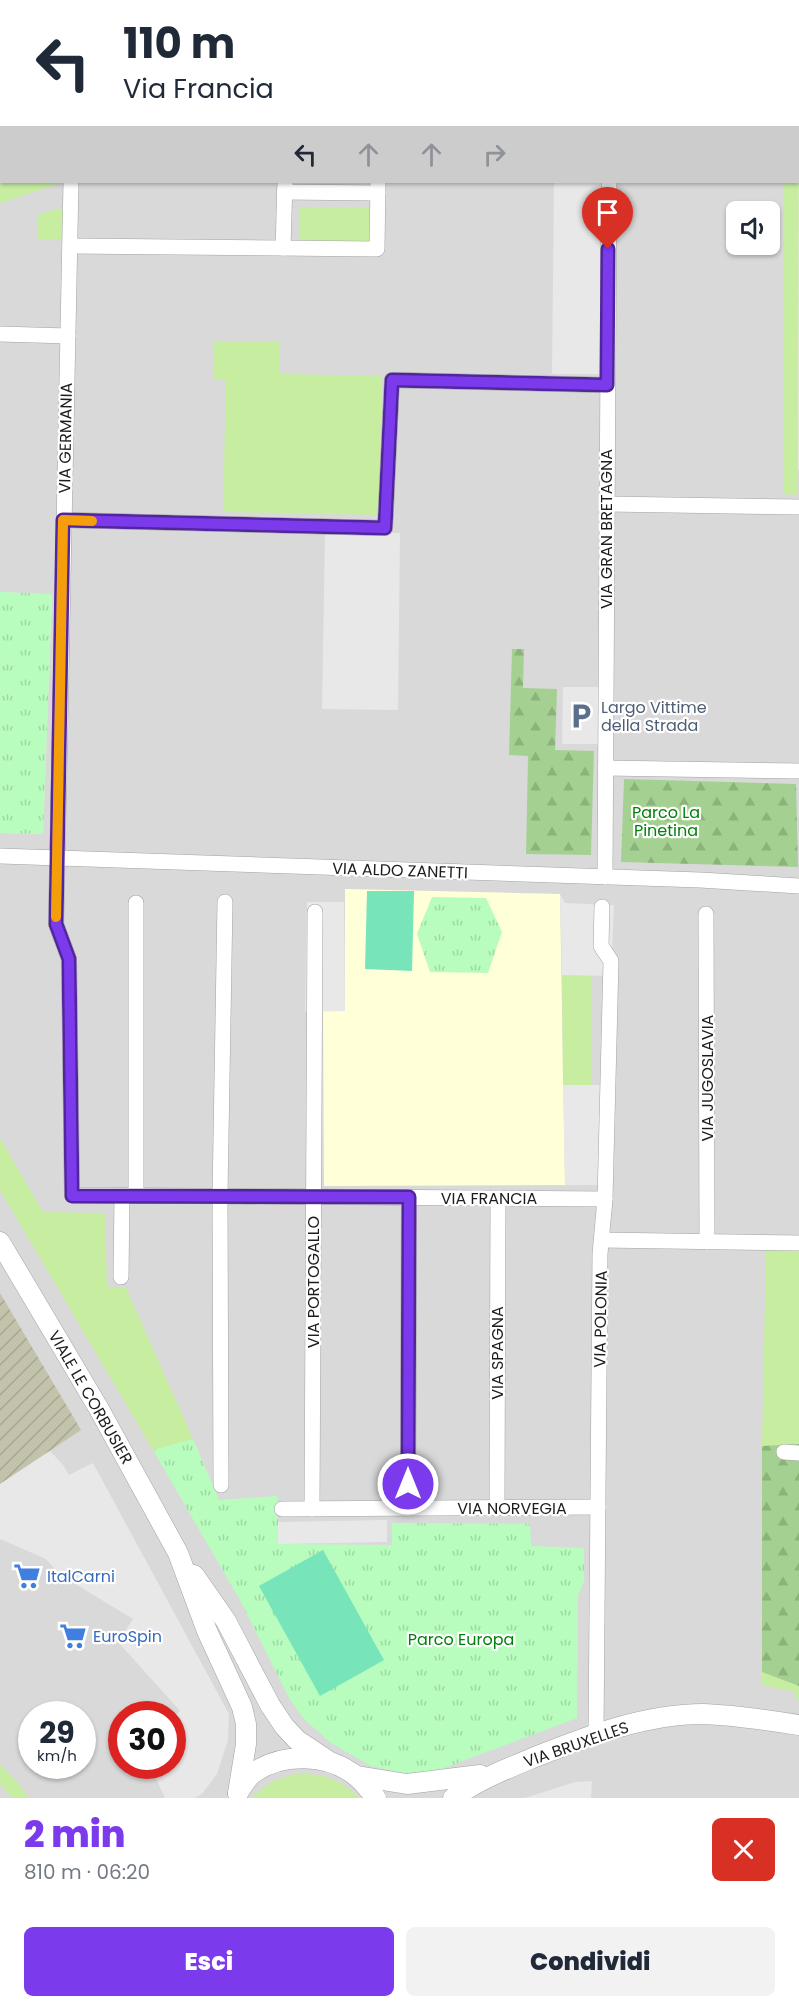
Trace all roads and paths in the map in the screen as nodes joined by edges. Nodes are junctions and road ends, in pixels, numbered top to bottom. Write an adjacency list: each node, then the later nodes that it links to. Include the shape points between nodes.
1 (71, 183): 5 (street, VIA GERMANIA)
2 (609, 183): 9 (street, VIA GRAN BRETAGNA)
3 (284, 187): 4 (street); 6 (street)
4 (378, 187): 6 (street, via 377,249)
5 (70, 246): 6 (street); 8 (street, VIA GERMANIA)
6 (283, 248)
7 (0, 334): 8 (street)
8 (68, 336): 12 (street, VIA GERMANIA)
9 (607, 385): 10 (street, VIA GRAN BRETAGNA); 12 (street, via 392,380 385,528)
10 (607, 504): 11 (street); 13 (street, VIA GRAN BRETAGNA)
11 (799, 507)
12 (63, 520): 16 (street, VIA GERMANIA)
13 (605, 768): 14 (street); 17 (street, VIA GRAN BRETAGNA)
14 (799, 771)
15 (0, 856): 16 (street, VIA ALDO ZANETTI)
16 (57, 858): 17 (street, VIA ALDO ZANETTI); 24 (street, VIA GERMANIA, via 56,924 69,959)
17 (604, 877): 18 (street, VIA ALDO ZANETTI)
18 (799, 886)
19 (225, 902): 26 (street)
20 (136, 903): 25 (street)
21 (602, 907): 30 (street, VIA POLONIA, via 600,946 611,961)
22 (315, 912): 27 (street, VIA PORTOGALLO)
23 (706, 914): 33 (street, VIA JUGOSLAVIA)
24 (72, 1196): 25 (street, VIA FRANCIA)
25 (129, 1196): 26 (street, VIA FRANCIA); 35 (street)
26 (220, 1196): 27 (street, VIA FRANCIA); 36 (street)
27 (314, 1197): 28 (street, VIA FRANCIA); 41 (street, VIA PORTOGALLO)
28 (409, 1197): 29 (street, VIA FRANCIA); 37 (street)
29 (498, 1198): 30 (street, VIA FRANCIA); 38 (street, VIA SPAGNA)
30 (605, 1199): 31 (street, VIA POLONIA)
31 (602, 1240): 33 (street); 39 (street, VIA POLONIA)
32 (0, 1242): 42 (street, VIALE LE CORBUSIER)
33 (707, 1242): 34 (street)
34 (799, 1243)
35 (121, 1277)
36 (221, 1485)
37 (408, 1508): 38 (street, VIA NORVEGIA); 41 (street, VIA NORVEGIA)
38 (497, 1508): 39 (street, VIA NORVEGIA)
39 (598, 1508): 44 (street, VIA POLONIA)
40 (282, 1509): 41 (street, VIA NORVEGIA)
41 (312, 1509)
42 (178, 1553): 45 (street, VIALE LE CORBUSIER, via 226,1621 284,1726 297,1740); 48 (street, VIALE LE CORBUSIER, via 246,1724)
43 (799, 1725): 44 (street, VIA BRUXELLES, via 702,1714 635,1724)
44 (596, 1735): 46 (street, VIA BRUXELLES)
45 (330, 1762): 47 (street); 48 (street, via 303,1758 275,1762 250,1775)
46 (498, 1772): 47 (street, VIA BRUXELLES, via 407,1784); 50 (street, VIA BRUXELLES)
47 (357, 1776): 49 (street)
48 (236, 1795)
49 (376, 1798)
50 (453, 1798)

